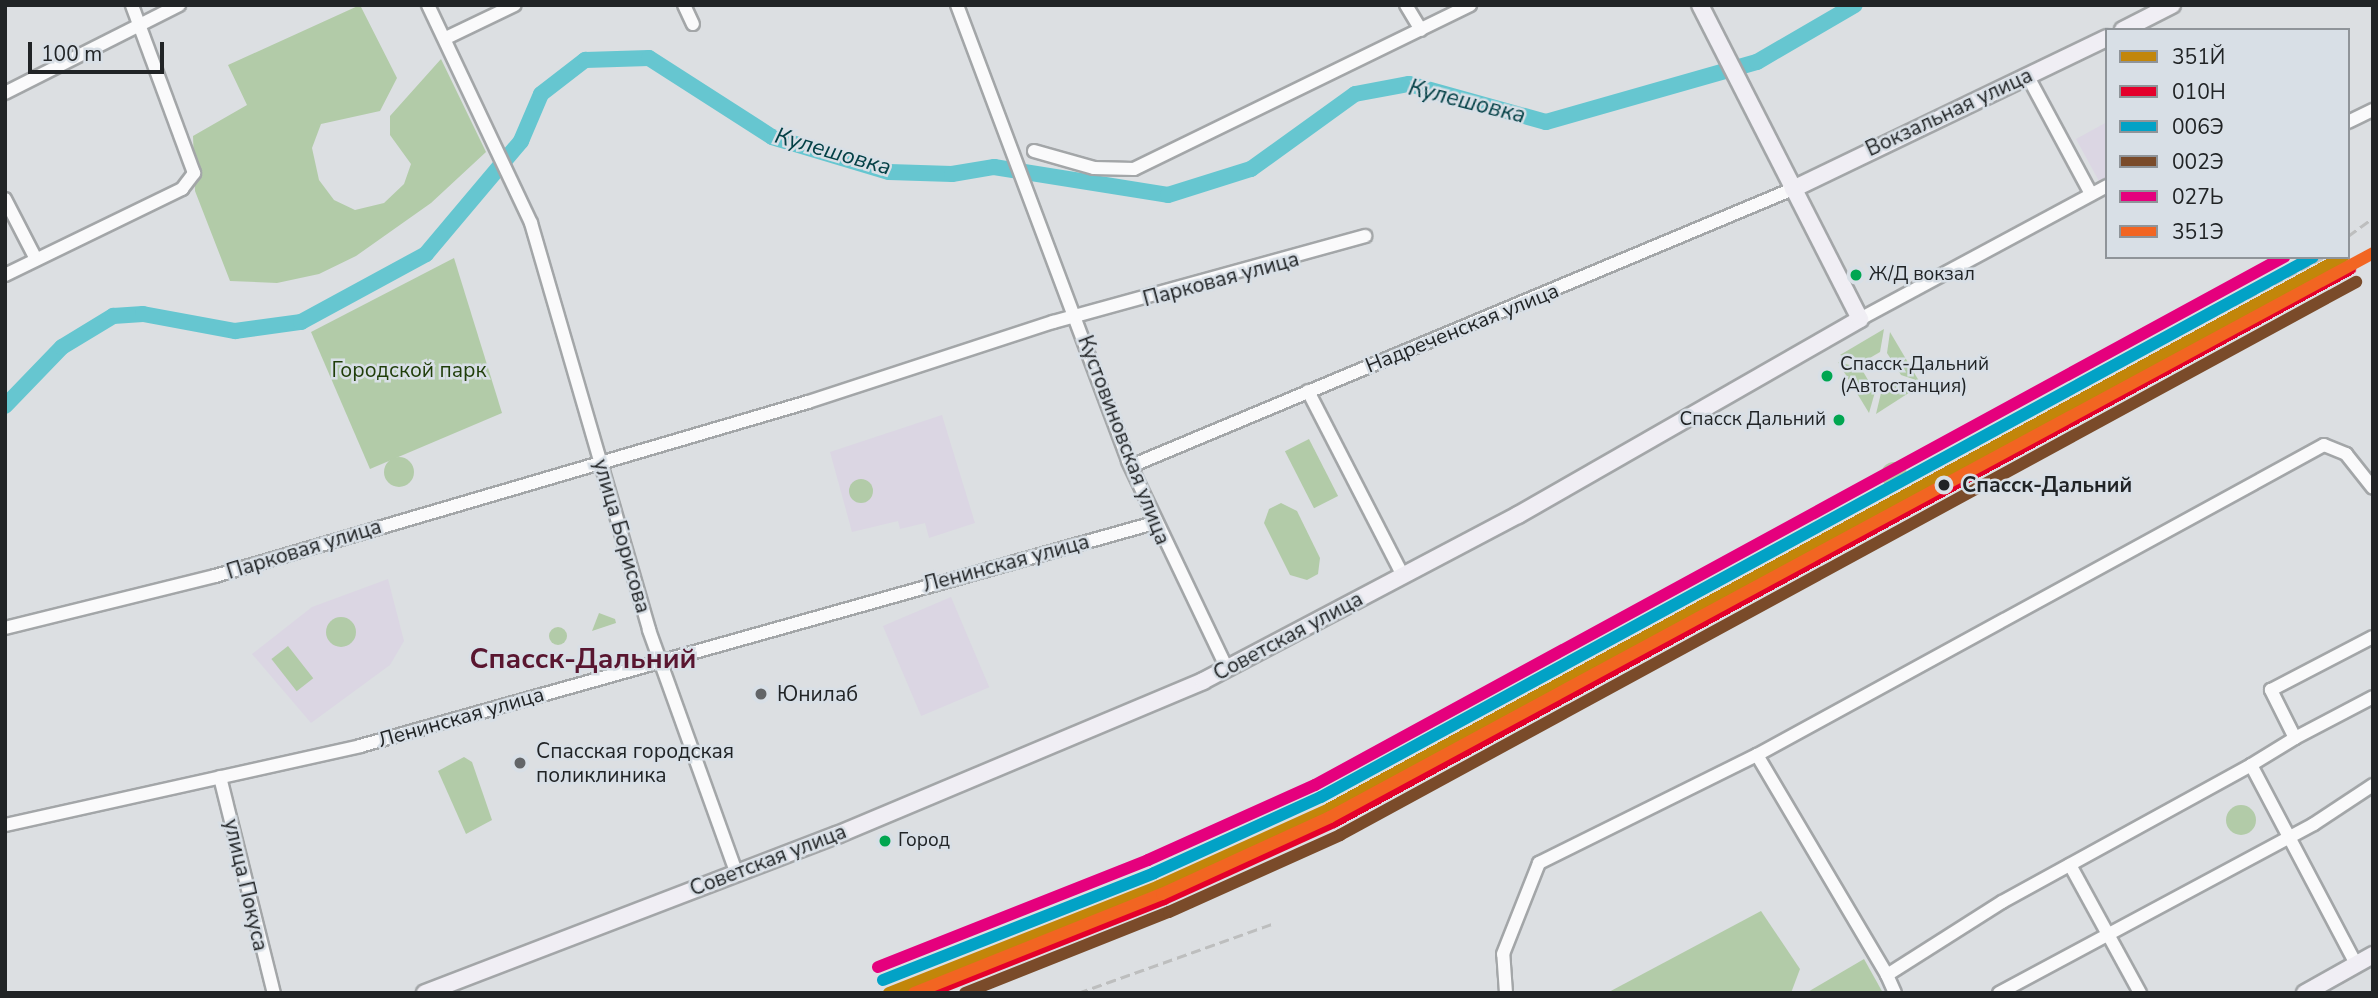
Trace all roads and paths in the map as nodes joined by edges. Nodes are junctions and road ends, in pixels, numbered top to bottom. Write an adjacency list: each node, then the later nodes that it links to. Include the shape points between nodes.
1 (132, 5): 12 (street)
2 (178, 5): 12 (street)
3 (428, 5): 15 (street)
4 (515, 5): 15 (street)
5 (684, 5): 11 (street)
6 (957, 5): 29 (street, Кустовиновская улица)
7 (1406, 5): 14 (street)
8 (1469, 5): 14 (street)
9 (1700, 5): 23 (main road)
10 (2172, 5): 13 (main road)
11 (693, 24)
12 (138, 25): 18 (street); 27 (street, via 194,173 182,189)
13 (2127, 28)
14 (1421, 30): 21 (street, via 1134,169 1094,168)
15 (446, 38): 32 (street, улица Борисова, via 520,197)
16 (2105, 39): 17 (main road, Вокзальная улица)
17 (2027, 75): 23 (main road, Вокзальная улица); 24 (street)
18 (5, 93)
19 (2373, 110): 20 (street)
20 (2350, 121)
21 (1034, 150)
22 (2105, 187): 24 (street, Советская улица)
23 (1793, 189): 30 (main road); 31 (street, Надреченская улица)
24 (2091, 194): 30 (street, Советская улица)
25 (5, 199): 27 (street)
26 (1365, 236): 29 (street, Парковая улица)
27 (36, 259): 28 (street)
28 (5, 275)
29 (1076, 317): 32 (street, Парковая улица, via 808,402); 33 (street, Кустовиновская улица)
30 (1860, 319): 36 (main road, Советская улица)
31 (1308, 391): 33 (street, Надреченская улица); 36 (street)
32 (600, 459): 37 (street, Парковая улица, via 215,576); 39 (street, улица Борисова)
33 (1131, 466): 35 (street, Кустовиновская улица)
34 (2373, 488): 43 (street, via 2346,454 2324,445)
35 (1154, 523): 39 (street, Ленинская улица); 40 (street, Кустовиновская улица)
36 (1404, 576): 40 (main road, Советская улица)
37 (5, 628)
38 (2373, 637): 42 (street, via 2271,690)
39 (660, 657): 45 (street, Ленинская улица, via 477,715); 50 (street, улица Борисова)
40 (1227, 669): 50 (main road, Советская улица)
41 (2373, 697): 42 (street)
42 (2295, 738): 44 (street)
43 (1758, 755): 54 (street); 57 (street, via 1539,863 1503,954)
44 (2251, 765): 48 (street); 49 (street)
45 (220, 778): 47 (street, Ленинская улица); 55 (street, улица Покуса)
46 (2373, 785): 48 (street)
47 (5, 825)
48 (2290, 837): 51 (street); 53 (street)
49 (2070, 865): 51 (street); 54 (street)
50 (736, 871): 56 (main road, Советская улица)
51 (2108, 934): 59 (street); 60 (street)
52 (2373, 955): 53 (main road)
53 (2356, 964): 61 (main road)
54 (1886, 975): 58 (street)
55 (274, 993)
56 (425, 993)
57 (1506, 993)
58 (1895, 993)
59 (1999, 993)
60 (2140, 993)
61 (2305, 993)

